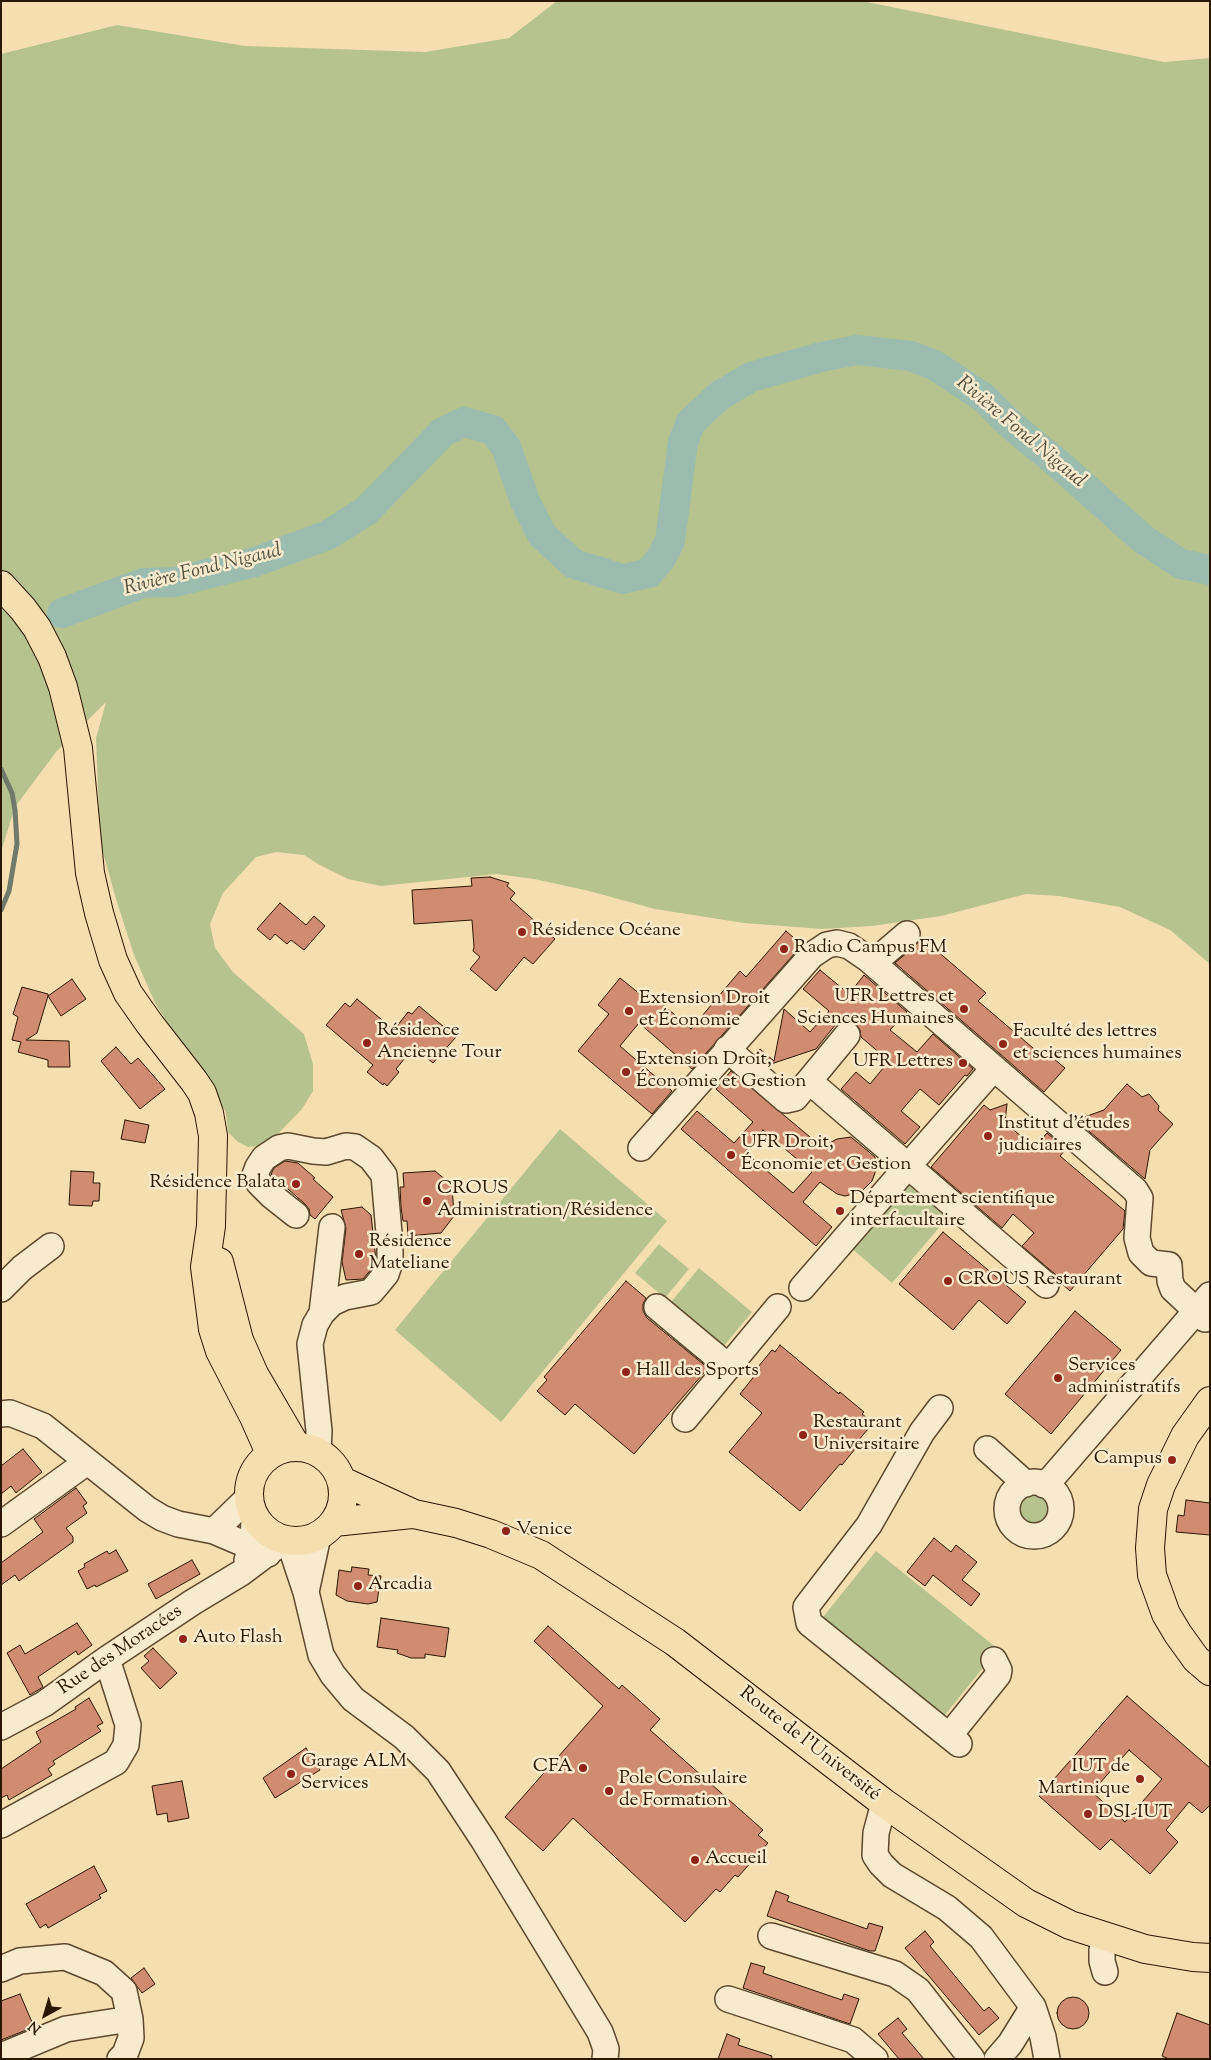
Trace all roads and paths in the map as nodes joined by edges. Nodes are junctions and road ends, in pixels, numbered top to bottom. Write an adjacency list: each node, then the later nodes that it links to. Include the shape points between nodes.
1 (1, 585): 11 (main road, via 37,628 63,687 78,748 90,873 113,960 128,993 194,1081 209,1113 213,1136)
2 (907, 934): 3 (street)
3 (873, 963): 5 (street, via 849,946 837,943 818,949); 6 (street)
4 (847, 1035): 7 (street)
5 (727, 1049): 7 (street, via 786,1100 795,1098); 8 (street)
6 (994, 1068): 9 (street); 19 (street, via 1135,1190 1140,1198 1137,1238 1141,1253 1151,1263 1169,1265 1173,1289)
7 (809, 1081): 9 (street)
8 (641, 1148)
9 (908, 1166): 14 (street); 15 (street)
10 (296, 1216): 20 (street, via 259,1183 256,1175 264,1158 279,1148 288,1146 326,1152 354,1147 371,1158 384,1175 390,1244 386,1274 371,1292 345,1297)
11 (211, 1226): 26 (main road, via 239,1340 254,1374); 27 (main road, via 205,1267 213,1330)
12 (332, 1227): 20 (street)
13 (51, 1246): 16 (street)
14 (1046, 1285)
15 (802, 1288)
16 (1, 1289)
17 (657, 1307): 21 (street)
18 (778, 1307): 21 (street)
19 (1205, 1310): 30 (street, via 1052,1478)
20 (322, 1313): 26 (street, via 310,1344 319,1430)
21 (728, 1367): 25 (street)
22 (1210, 1401): 40 (main road, via 1185,1436 1161,1485 1153,1509 1150,1548 1152,1575 1166,1614 1196,1659)
23 (940, 1408): 39 (street, via 922,1432 869,1525 806,1607 809,1623 954,1740 998,1675)
24 (1, 1414): 28 (street, via 10,1413 43,1426)
25 (685, 1419)
26 (307, 1449): 27 (main road, via 283,1448); 29 (main road, via 334,1466)
27 (270, 1453): 31 (main road, via 253,1472 249,1485)
28 (87, 1462): 33 (street); 35 (street, via 147,1510 178,1524)
29 (342, 1481): 32 (main road, Route de l'Université); 34 (main road, via 343,1502)
30 (1036, 1489)
31 (251, 1508): 35 (street); 36 (main road)
32 (414, 1514): 34 (main road, Route de l'Université); 42 (main road, Route de l'Université, via 491,1534 541,1555 675,1642)
33 (1, 1524)
34 (326, 1529): 36 (main road, via 304,1541); 37 (street)
35 (214, 1531): 36 (street)
36 (274, 1545): 37 (street); 38 (street, Rue des Moracées, via 241,1573)
37 (306, 1592): 54 (street, via 321,1654 333,1675 353,1699 404,1737 438,1771 600,2032 606,2049)
38 (107, 1659): 41 (street, Rue des Moracées, via 44,1704); 43 (street, via 128,1725 126,1745 116,1762)
39 (994, 1660)
40 (1210, 1671)
41 (1, 1727)
42 (884, 1804): 45 (main road, Route de l'Université, via 1026,1903 1070,1926); 50 (street, via 876,1833 875,1855 881,1864 892,1875 947,1908 981,1937)
43 (1, 1825)
44 (771, 1936): 56 (street, via 895,1974 918,1990)
45 (1108, 1938): 46 (main road, Route de l'Université, via 1144,1949); 48 (street, via 1102,1950)
46 (1210, 1958)
47 (1, 1969): 51 (street, via 20,1961 65,1957 104,1973 124,1991)
48 (1105, 1972)
49 (728, 2000): 55 (street, via 853,2040)
50 (1033, 2007): 57 (street); 58 (street)
51 (130, 2019): 52 (street, via 66,2029); 53 (street, via 131,2038)
52 (1, 2056)
53 (120, 2059)
54 (605, 2059)
55 (875, 2059)
56 (972, 2059)
57 (997, 2059)
58 (1047, 2059)

